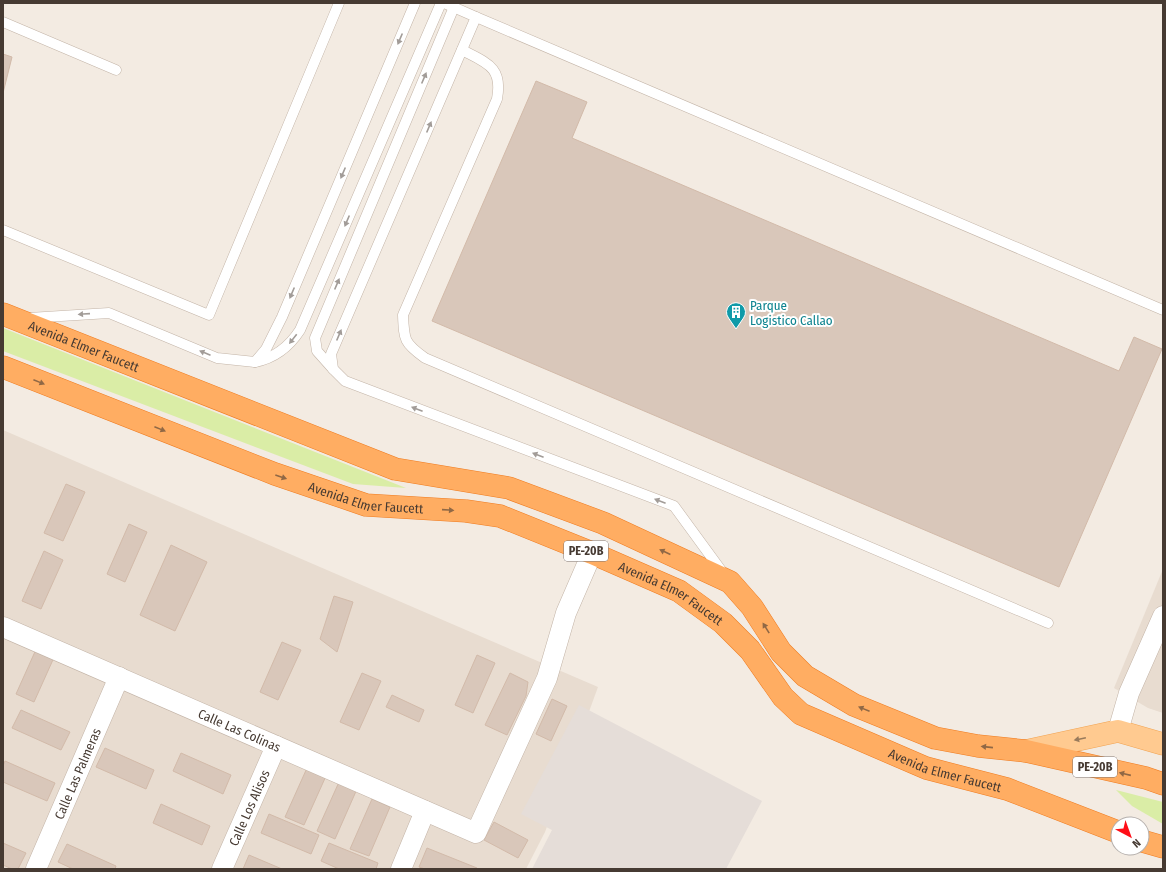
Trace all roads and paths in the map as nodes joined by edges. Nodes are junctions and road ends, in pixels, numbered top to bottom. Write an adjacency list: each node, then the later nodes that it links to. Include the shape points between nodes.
1 (339, 3): 9 (lane, via 209,315)
2 (415, 3): 12 (lane, one-way to 12, via 282,317 266,349)
3 (442, 3): 4 (lane); 12 (lane, one-way to 12, via 300,330 292,342 270,359)
4 (454, 7): 5 (lane); 14 (lane, one-way to 4, via 317,351 315,338)
5 (476, 17): 7 (lane); 10 (lane)
6 (3, 22): 8 (lane)
7 (462, 50): 14 (lane, one-way to 7, via 331,354); 18 (lane, via 482,60 497,73 500,85 497,98 403,314 404,333 409,347 425,358)
8 (116, 70)
9 (3, 230)
10 (1163, 310)
11 (9, 316): 12 (lane, one-way to 11, via 218,358 109,312); 16 (highway, Avenida Elmer Faucett / PE-20B, one-way to 11, via 596,520 509,488 395,469)
12 (255, 362)
13 (3, 367): 15 (highway, Avenida Elmer Faucett / PE-20B, one-way to 15, via 275,474 366,505 466,511 500,516)
14 (333, 369): 16 (lane, one-way to 14, via 674,506 344,381)
15 (592, 554): 26 (street, Calle Las Colinas, via 566,613 547,678 476,833); 27 (highway, Avenida Elmer Faucett / PE-20B, via 679,590 724,623 750,650 783,698 801,714 926,768 1007,789)
16 (730, 582): 24 (highway, Avenida Elmer Faucett / PE-20B, one-way to 16, via 935,738 854,705 805,676 781,652 752,607)
17 (1163, 616): 21 (street, via 1129,693)
18 (1048, 623)
19 (3, 628): 20 (street, Calle Las Colinas)
20 (119, 678): 23 (street, Calle Las Colinas); 28 (street, Calle Las Palmeras)
21 (1118, 731): 22 (main road, Avenida Elmer Faucett); 24 (main road, Avenida Elmer Faucett, one-way to 24)
22 (1163, 744)
23 (276, 746): 26 (street, Calle Las Colinas); 29 (street, Calle Los Alisos)
24 (1026, 751): 25 (highway, Avenida Elmer Faucett / PE-20B, one-way to 24)
25 (1163, 784)
26 (425, 811): 30 (street)
27 (1110, 829)
28 (36, 869)
29 (222, 869)
30 (401, 869)

